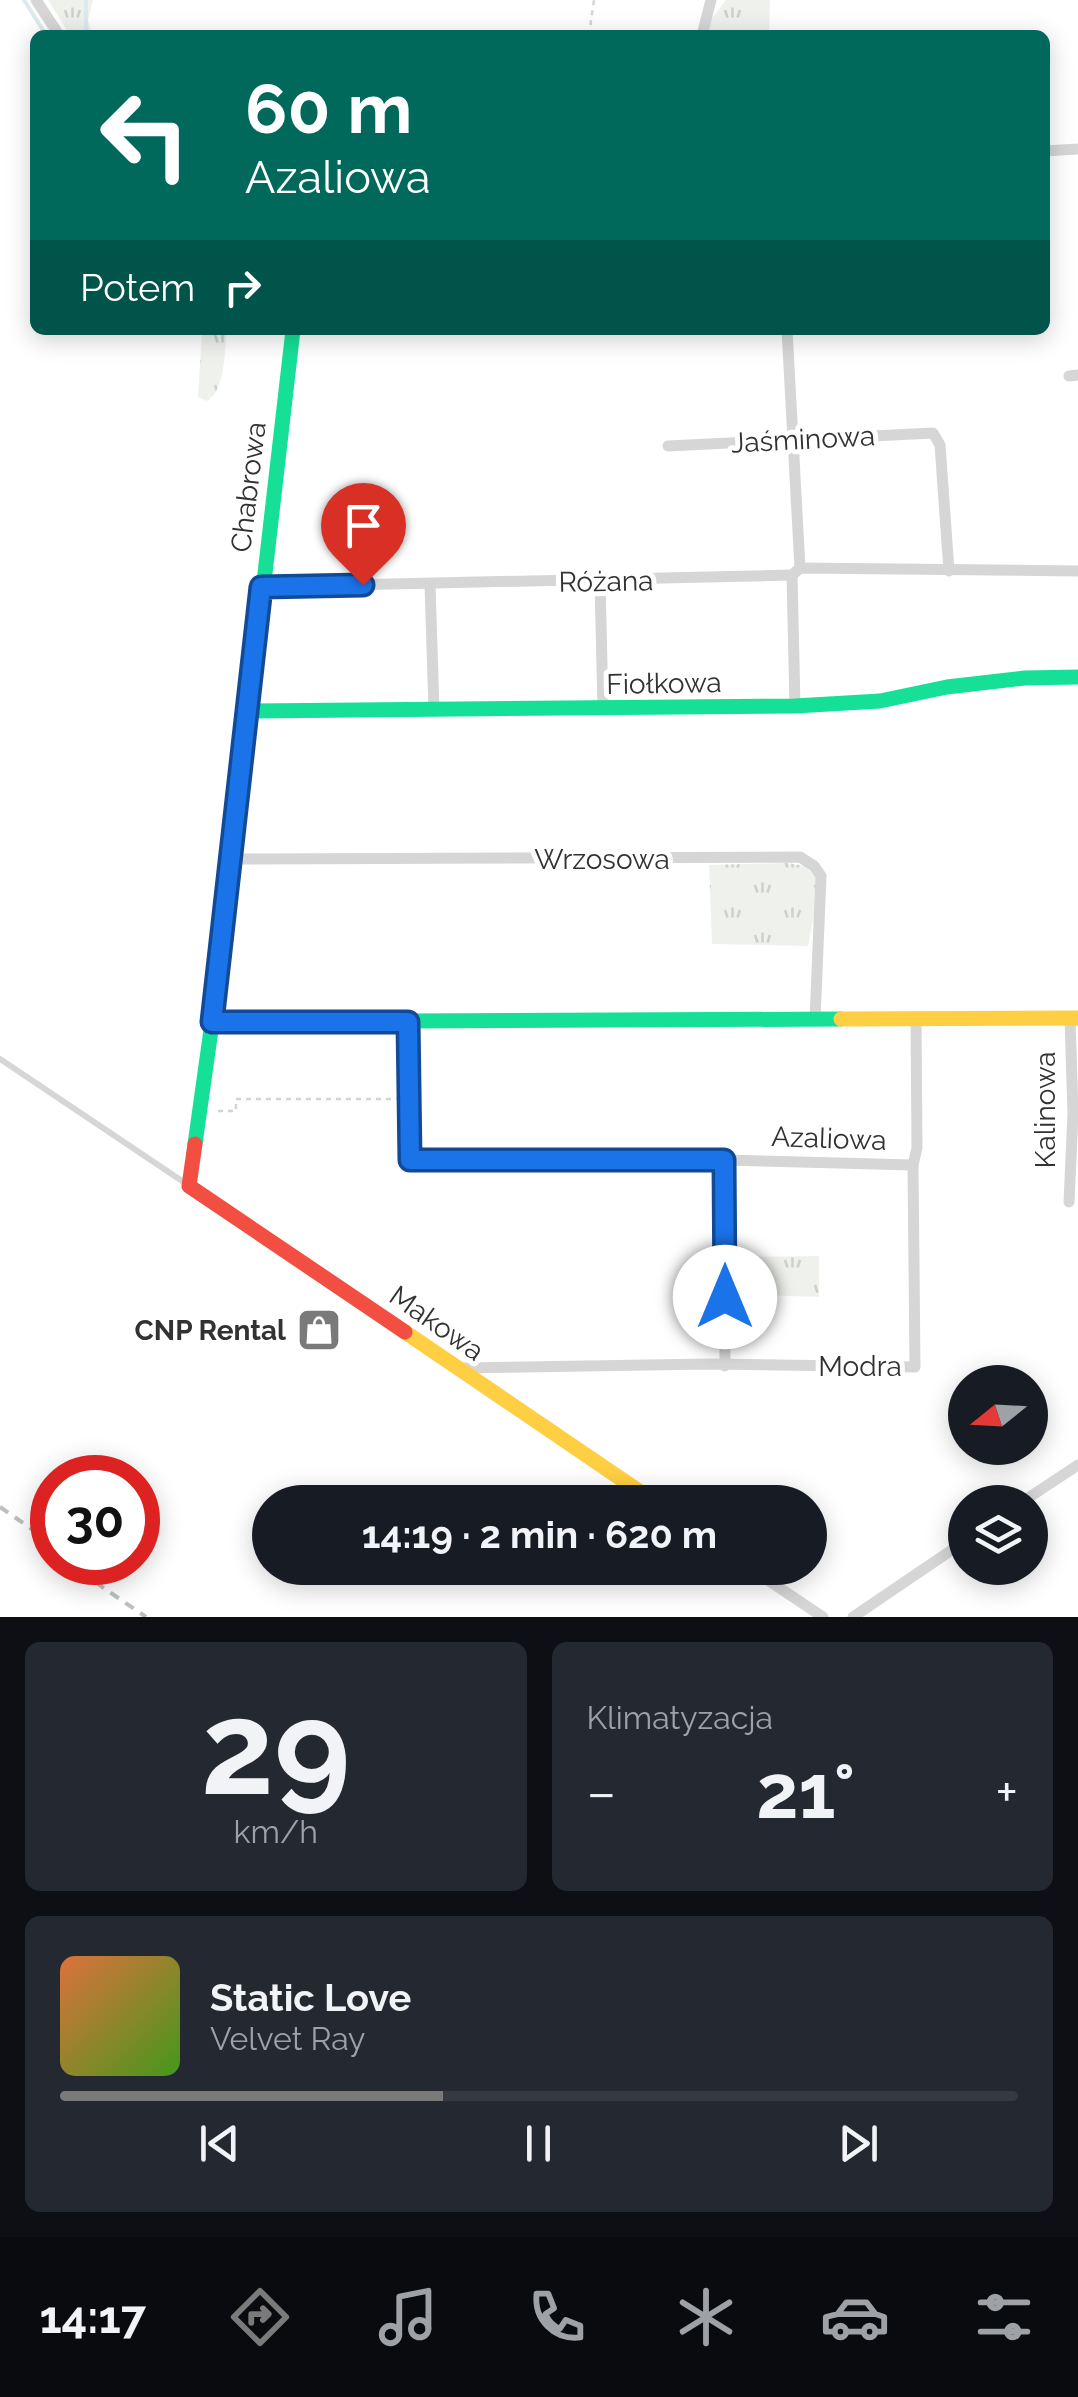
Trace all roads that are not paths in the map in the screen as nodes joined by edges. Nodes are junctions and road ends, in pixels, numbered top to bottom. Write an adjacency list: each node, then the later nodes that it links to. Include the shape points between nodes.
1 (36, 0): 3 (street)
2 (710, 0): 4 (street)
3 (56, 30)
4 (703, 30)
5 (1078, 149): 6 (street)
6 (1050, 151)
7 (291, 335): 16 (street, Chabrowa)
8 (786, 335): 9 (street)
9 (791, 439): 10 (street, Jaśminowa); 11 (street); 12 (street, Jaśminowa, via 937,436)
10 (668, 446)
11 (796, 571): 12 (street, Różana); 14 (street, Różana); 18 (street)
12 (949, 571): 13 (street, Różana)
13 (1078, 572)
14 (600, 581): 15 (street, Różana); 19 (street)
15 (430, 584): 16 (street, Różana); 21 (street)
16 (261, 587): 20 (street, Chabrowa)
17 (1078, 678): 18 (street, Fiołkowa, via 1025,678 880,701)
18 (795, 706): 19 (street, Fiołkowa)
19 (603, 709): 21 (street, Fiołkowa)
20 (248, 710): 21 (street, Fiołkowa); 22 (street, Chabrowa)
21 (434, 711)
22 (231, 859): 24 (street, Wrzosowa, via 800,857 821,876); 26 (street, Chabrowa)
23 (1074, 1018): 25 (street, Kalinowa); 32 (street, Kalinowa)
24 (814, 1020): 25 (street); 27 (street)
25 (916, 1020): 30 (street, Azaliowa)
26 (212, 1022): 27 (street); 31 (street, Chabrowa)
27 (408, 1022): 29 (street, Azaliowa, via 410,1160)
28 (0, 1059): 31 (lane)
29 (724, 1160): 30 (street, Azaliowa); 33 (street)
30 (912, 1165): 33 (street, Modra, via 915,1367)
31 (189, 1186): 34 (street, Makowa)
32 (1070, 1202)
33 (725, 1366): 34 (street, Modra)
34 (458, 1368): 36 (street, Makowa)
35 (1078, 1465): 37 (street)
36 (630, 1485)
37 (1048, 1485)
38 (948, 1553): 41 (street)
39 (775, 1585): 40 (street)
40 (822, 1617)
41 (853, 1617)

